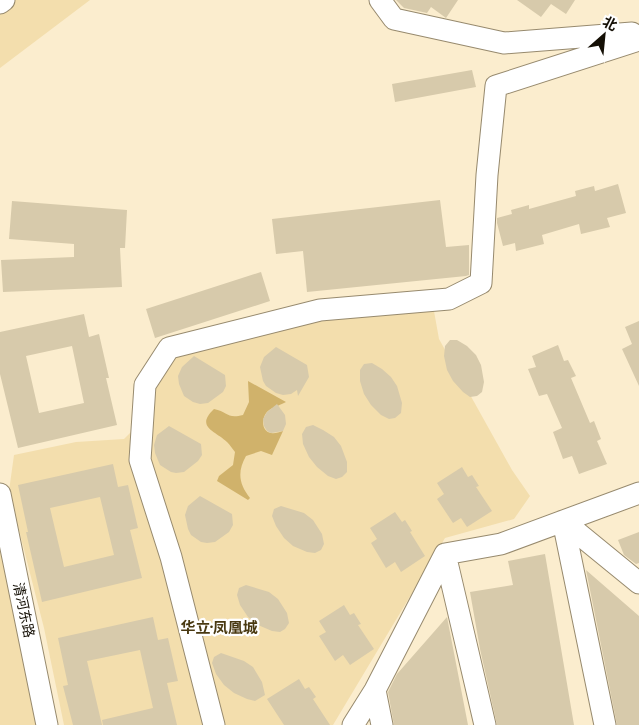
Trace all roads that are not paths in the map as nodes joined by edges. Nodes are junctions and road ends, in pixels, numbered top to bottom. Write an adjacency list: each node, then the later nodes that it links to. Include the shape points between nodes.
1 (4, 0): 3 (street)
2 (380, 0): 4 (street, via 394,19 504,43)
3 (0, 3)
4 (639, 33)
5 (639, 40): 13 (street, via 496,86 481,283 449,299 320,310 169,348 145,385 140,460 171,557)
6 (639, 493): 8 (street)
7 (0, 494): 12 (street, 清河东路)
8 (563, 521): 9 (street, via 501,544); 10 (street); 17 (street)
9 (445, 554): 11 (street); 16 (street)
10 (639, 583)
11 (375, 690): 14 (street); 15 (street)
12 (47, 725)
13 (214, 725)
14 (353, 725)
15 (382, 725)
16 (485, 725)
17 (605, 725)

